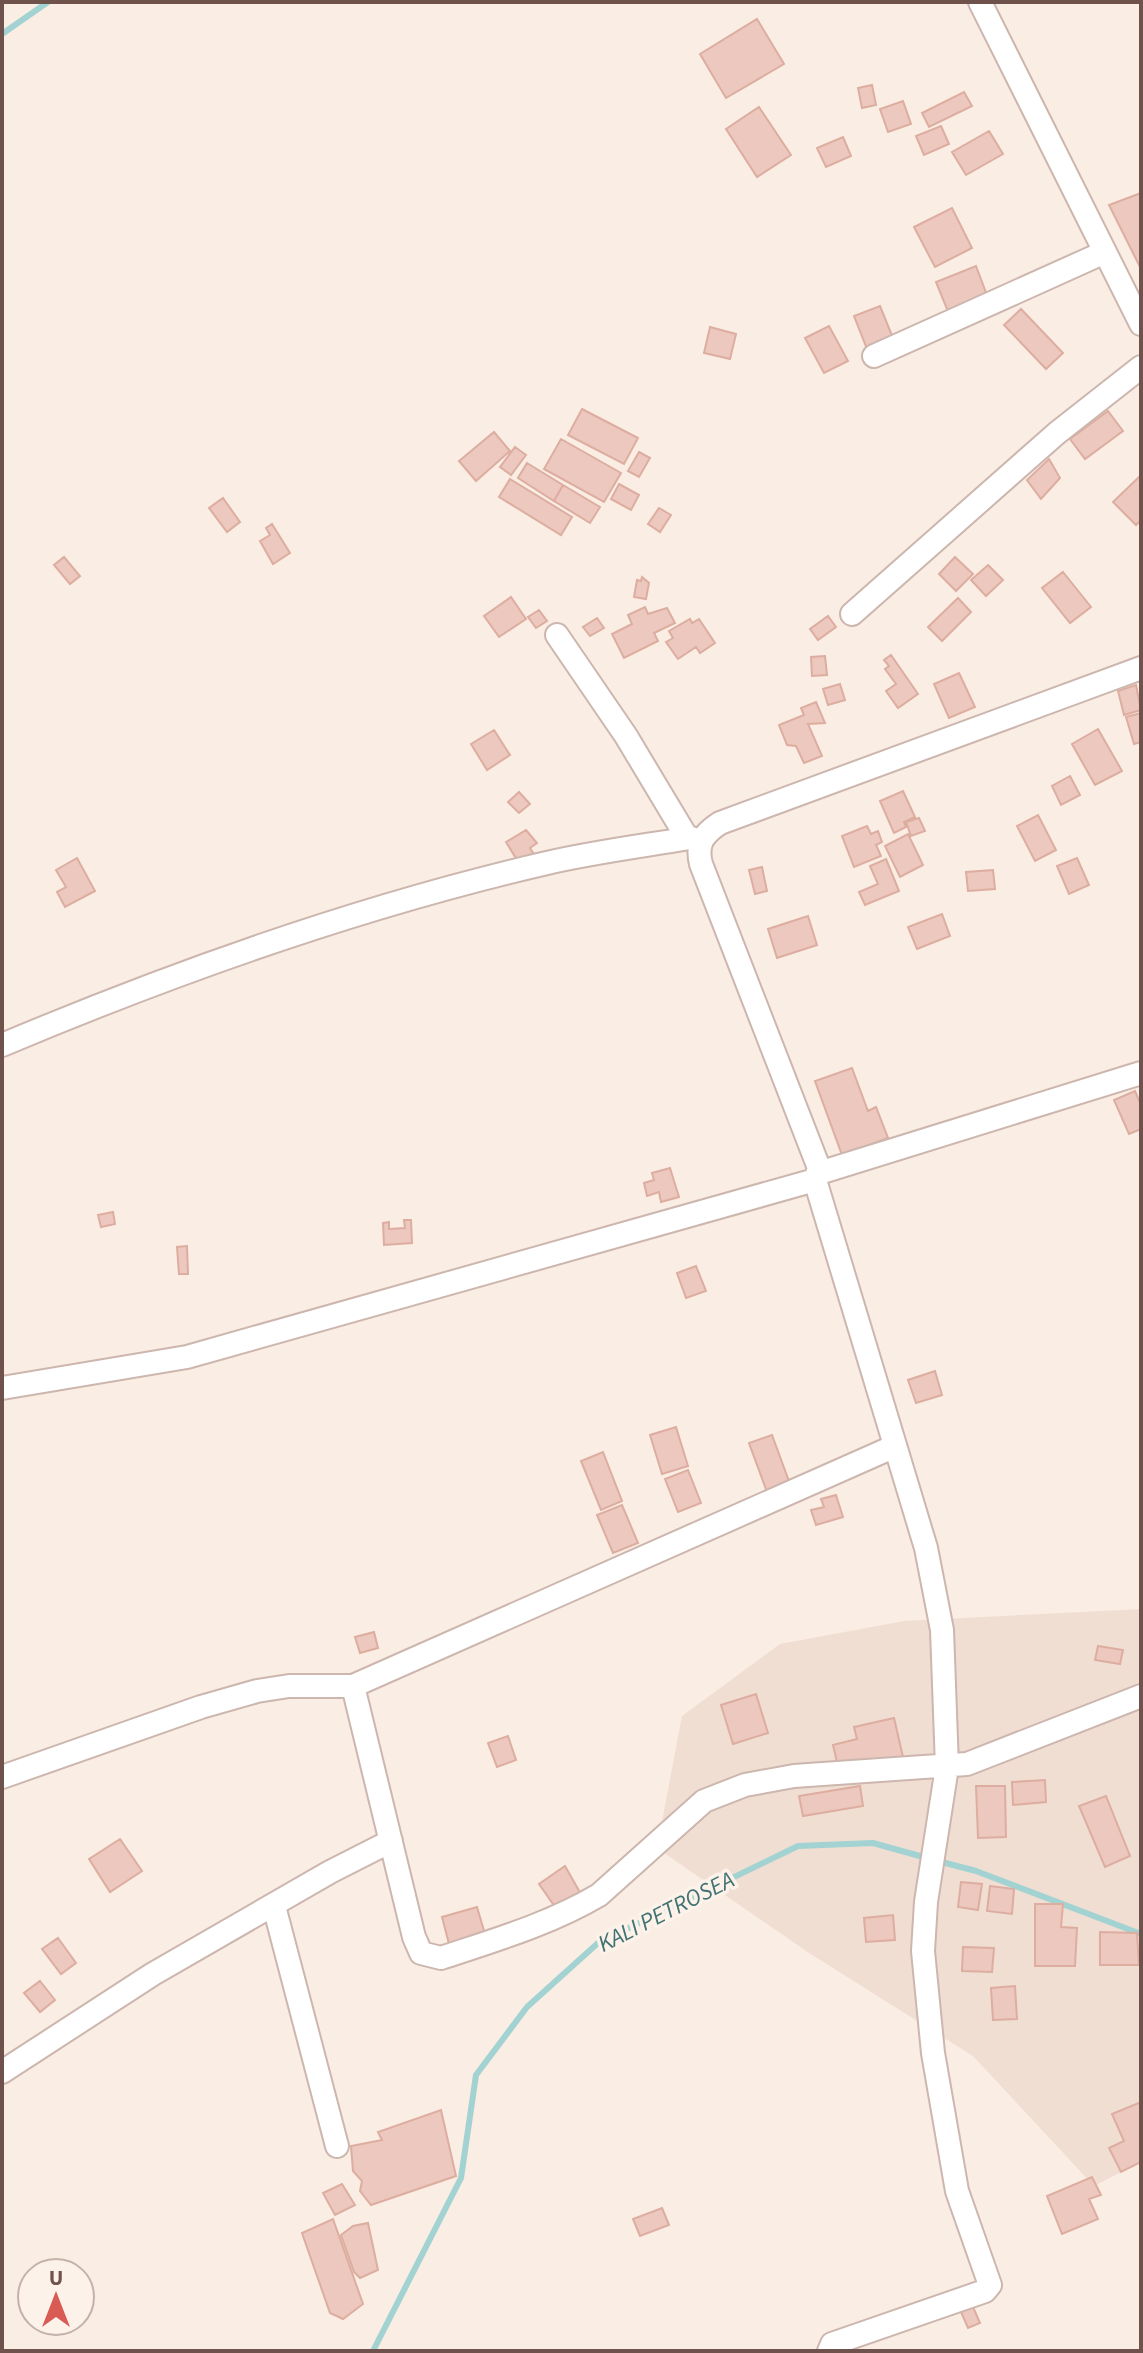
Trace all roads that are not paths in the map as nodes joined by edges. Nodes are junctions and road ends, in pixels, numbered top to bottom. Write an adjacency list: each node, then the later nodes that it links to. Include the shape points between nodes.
1 (980, 2): 2 (street)
2 (1105, 252): 3 (street); 4 (street)
3 (1141, 324)
4 (874, 356)
5 (1141, 367): 6 (street, via 1057,433)
6 (852, 614)
7 (557, 635): 9 (street)
8 (1141, 668): 9 (street, via 720,823)
9 (695, 840): 10 (street, via 548,862 323,925 99,1004); 12 (street)
10 (2, 1045)
11 (1141, 1073): 12 (street)
12 (817, 1177): 13 (street, via 187,1357); 14 (street)
13 (2, 1388)
14 (893, 1447): 15 (street); 17 (street, via 926,1548 942,1630)
15 (353, 1686): 18 (street, via 257,1691); 19 (street)
16 (1141, 1696): 17 (street, via 980,1760)
17 (947, 1767): 19 (street, via 794,1776 745,1785 704,1801 581,1906 441,1958 421,1953 414,1937); 23 (street, via 923,1934 933,2053 959,2200 990,2285 832,2344)
18 (2, 1777)
19 (391, 1841): 20 (street)
20 (274, 1906): 21 (street, via 153,1974); 22 (street)
21 (2, 2072)
22 (337, 2146)
23 (829, 2351)

